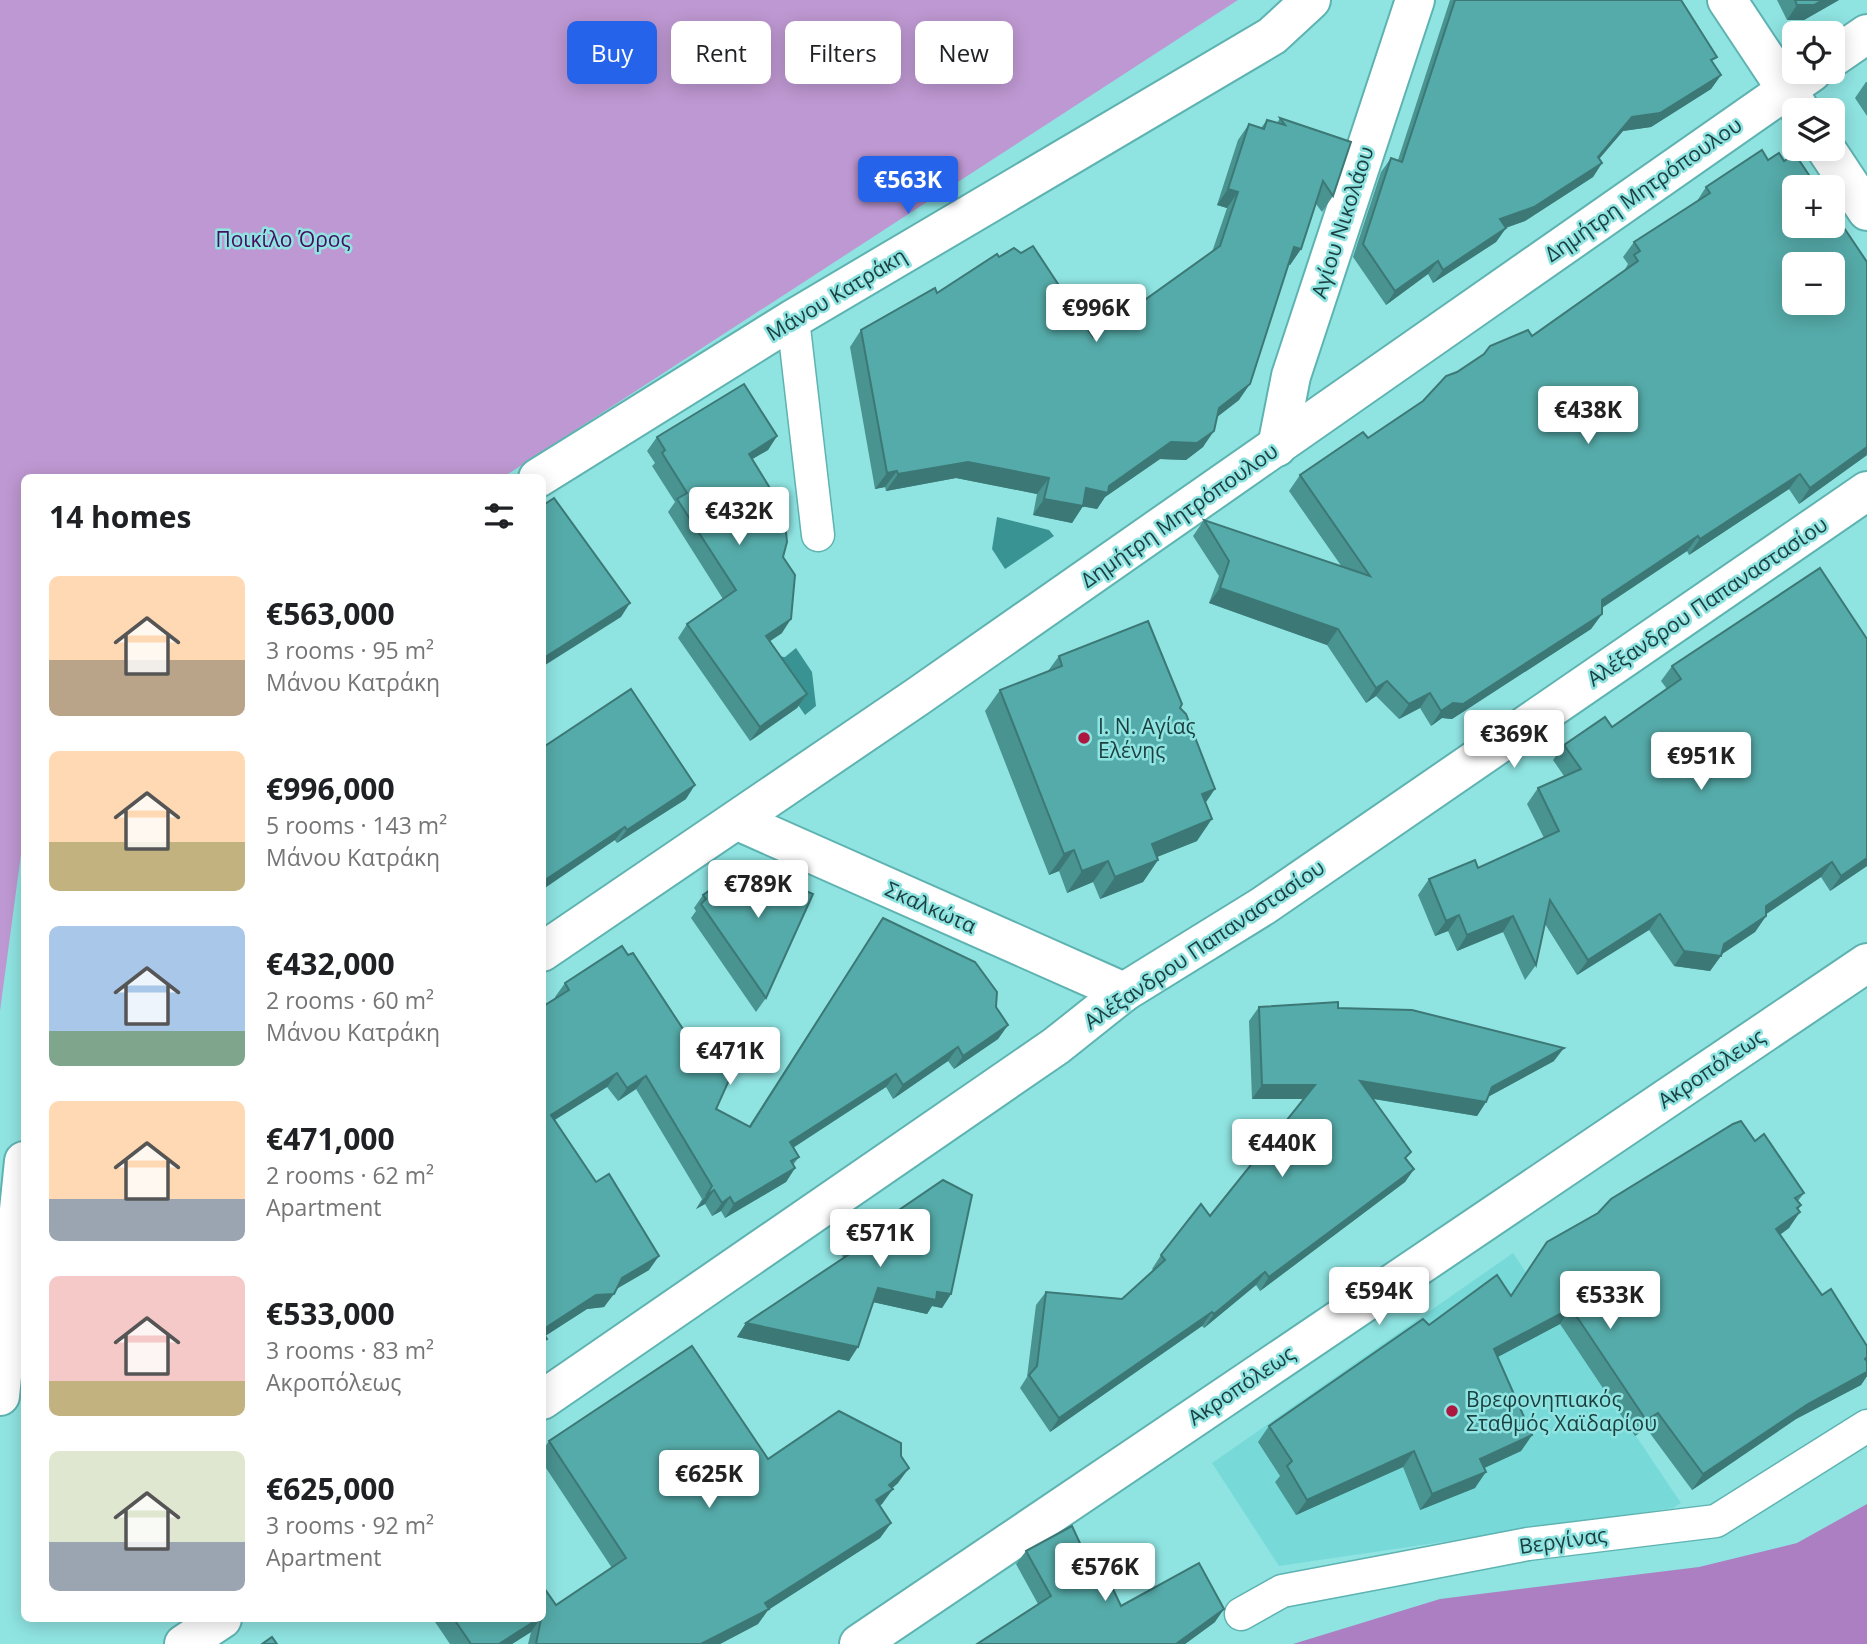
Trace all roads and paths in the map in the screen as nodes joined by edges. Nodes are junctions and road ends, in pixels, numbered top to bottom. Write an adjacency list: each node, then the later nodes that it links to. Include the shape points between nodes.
1 (1311, 0): 9 (street, Μάνου Κατράκη, via 1272,36)
2 (1415, 0): 10 (street, Αγίου Νικολάου, via 1291,376)
3 (1727, 0): 6 (street)
4 (1867, 34): 5 (street)
5 (1845, 49)
6 (1799, 90): 10 (street, Δημήτρη Μητρόπουλου)
7 (1834, 161): 8 (street)
8 (1867, 211)
9 (793, 318): 11 (street, Μάνου Κατράκη); 13 (lane)
10 (1278, 447): 14 (street, Δημήτρη Μητρόπουλου)
11 (544, 474)
12 (1867, 491): 17 (street, Αλέξανδρου Παπαναστασίου, via 1263,906)
13 (818, 535)
14 (738, 821): 15 (street, Δημήτρη Μητρόπουλου); 17 (street, Σκαλκώτα)
15 (546, 949)
16 (1867, 963): 26 (street, Ακροπόλεως)
17 (1124, 992): 21 (street, Αλέξανδρου Παπαναστασίου, via 1056,1046)
18 (21, 1222): 19 (street)
19 (17, 1303): 20 (street)
20 (0, 1396)
21 (546, 1397)
22 (1867, 1426): 23 (lane, Βεργίνας, via 1716,1521 1528,1544 1282,1591)
23 (1241, 1614)
24 (217, 1622): 25 (street)
25 (184, 1644)
26 (859, 1644)

